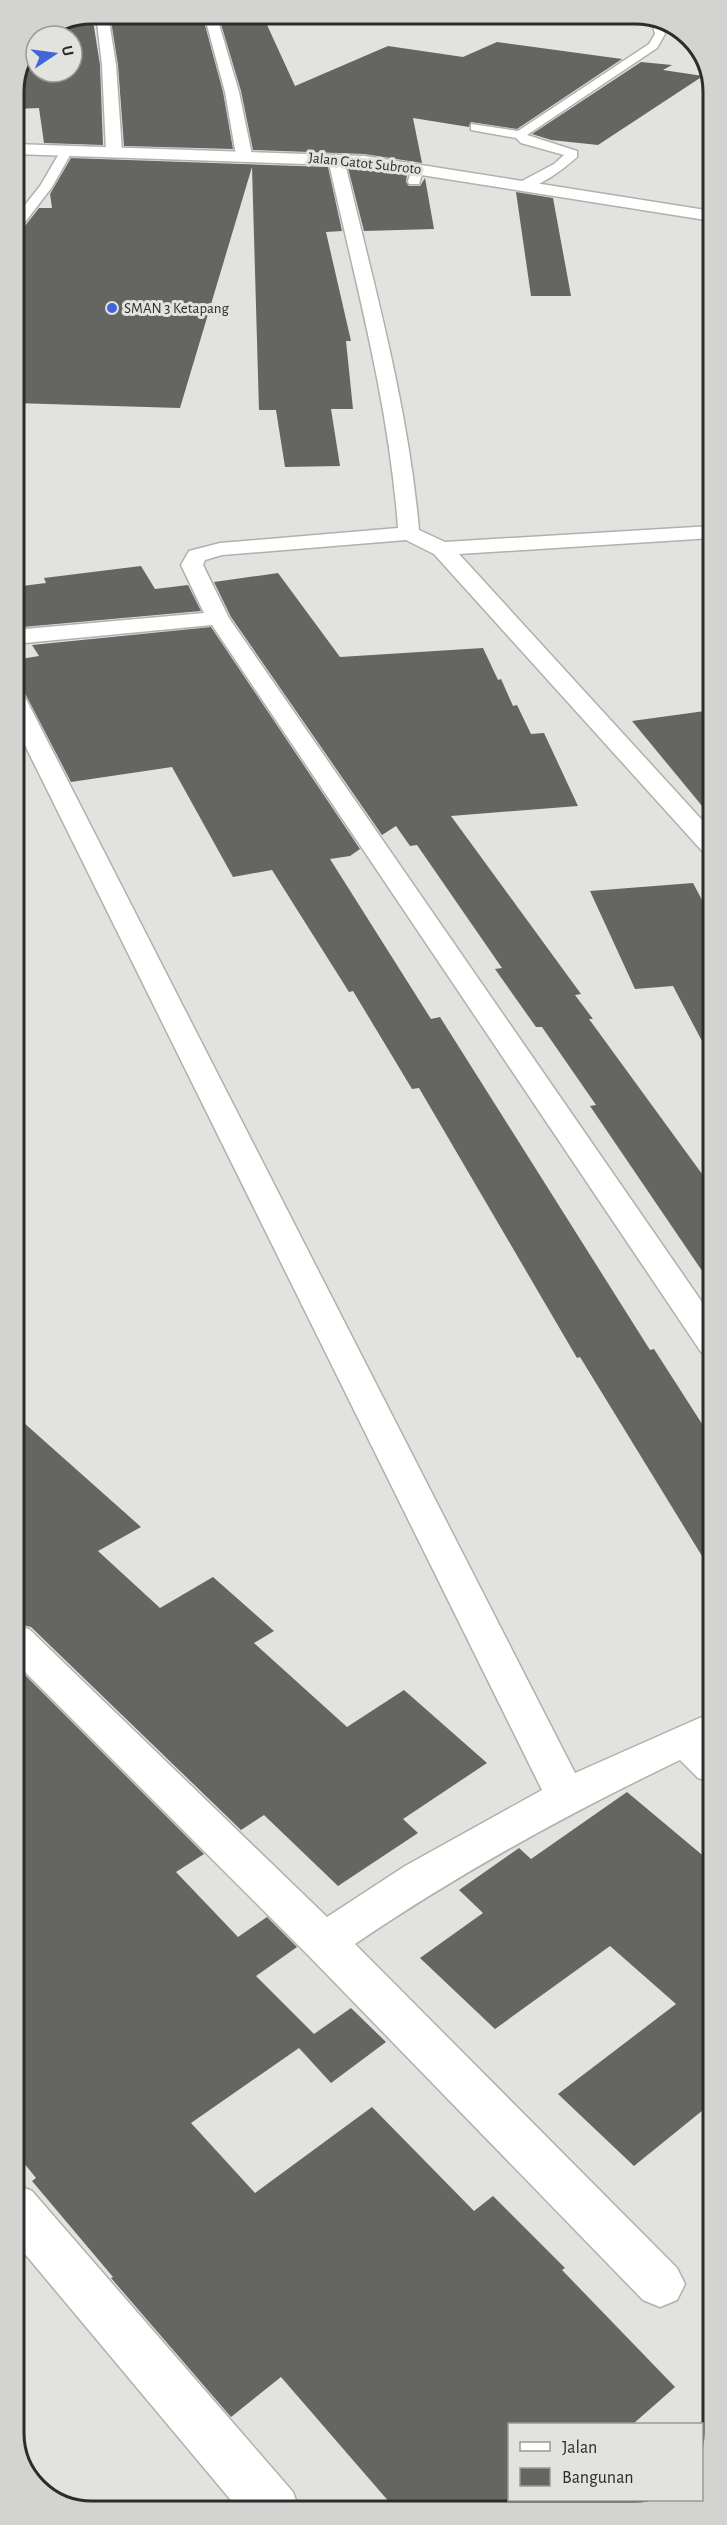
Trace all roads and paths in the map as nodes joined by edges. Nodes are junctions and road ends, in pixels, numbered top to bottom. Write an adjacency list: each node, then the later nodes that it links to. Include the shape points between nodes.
1 (103, 24): 8 (street)
2 (213, 24): 9 (street)
3 (658, 28): 5 (lane, via 660,34 653,46)
4 (475, 128): 5 (lane)
5 (520, 135): 11 (lane, via 525,140 573,154)
6 (24, 149): 7 (street, Jalan Gatot Subroto)
7 (67, 150): 8 (street, Jalan Gatot Subroto); 12 (lane, via 46,187)
8 (114, 151): 9 (street, Jalan Gatot Subroto)
9 (244, 154): 10 (street, Jalan Gatot Subroto)
10 (336, 159): 11 (street, Jalan Gatot Subroto, via 416,175); 14 (street, via 394,414)
11 (525, 185): 13 (street, Jalan Gatot Subroto)
12 (24, 214)
13 (703, 215)
14 (409, 533): 16 (street); 17 (street, via 249,546 196,556 192,565)
15 (703, 533): 16 (street)
16 (442, 549): 20 (street)
17 (218, 618): 18 (street); 21 (street)
18 (24, 636)
19 (24, 719): 24 (street)
20 (703, 836)
21 (703, 1329)
22 (24, 1648): 25 (street)
23 (703, 1744): 24 (street)
24 (566, 1796): 25 (street, via 420,1878)
25 (324, 1942): 27 (street)
26 (24, 2217): 28 (street)
27 (660, 2284)
28 (266, 2501)

